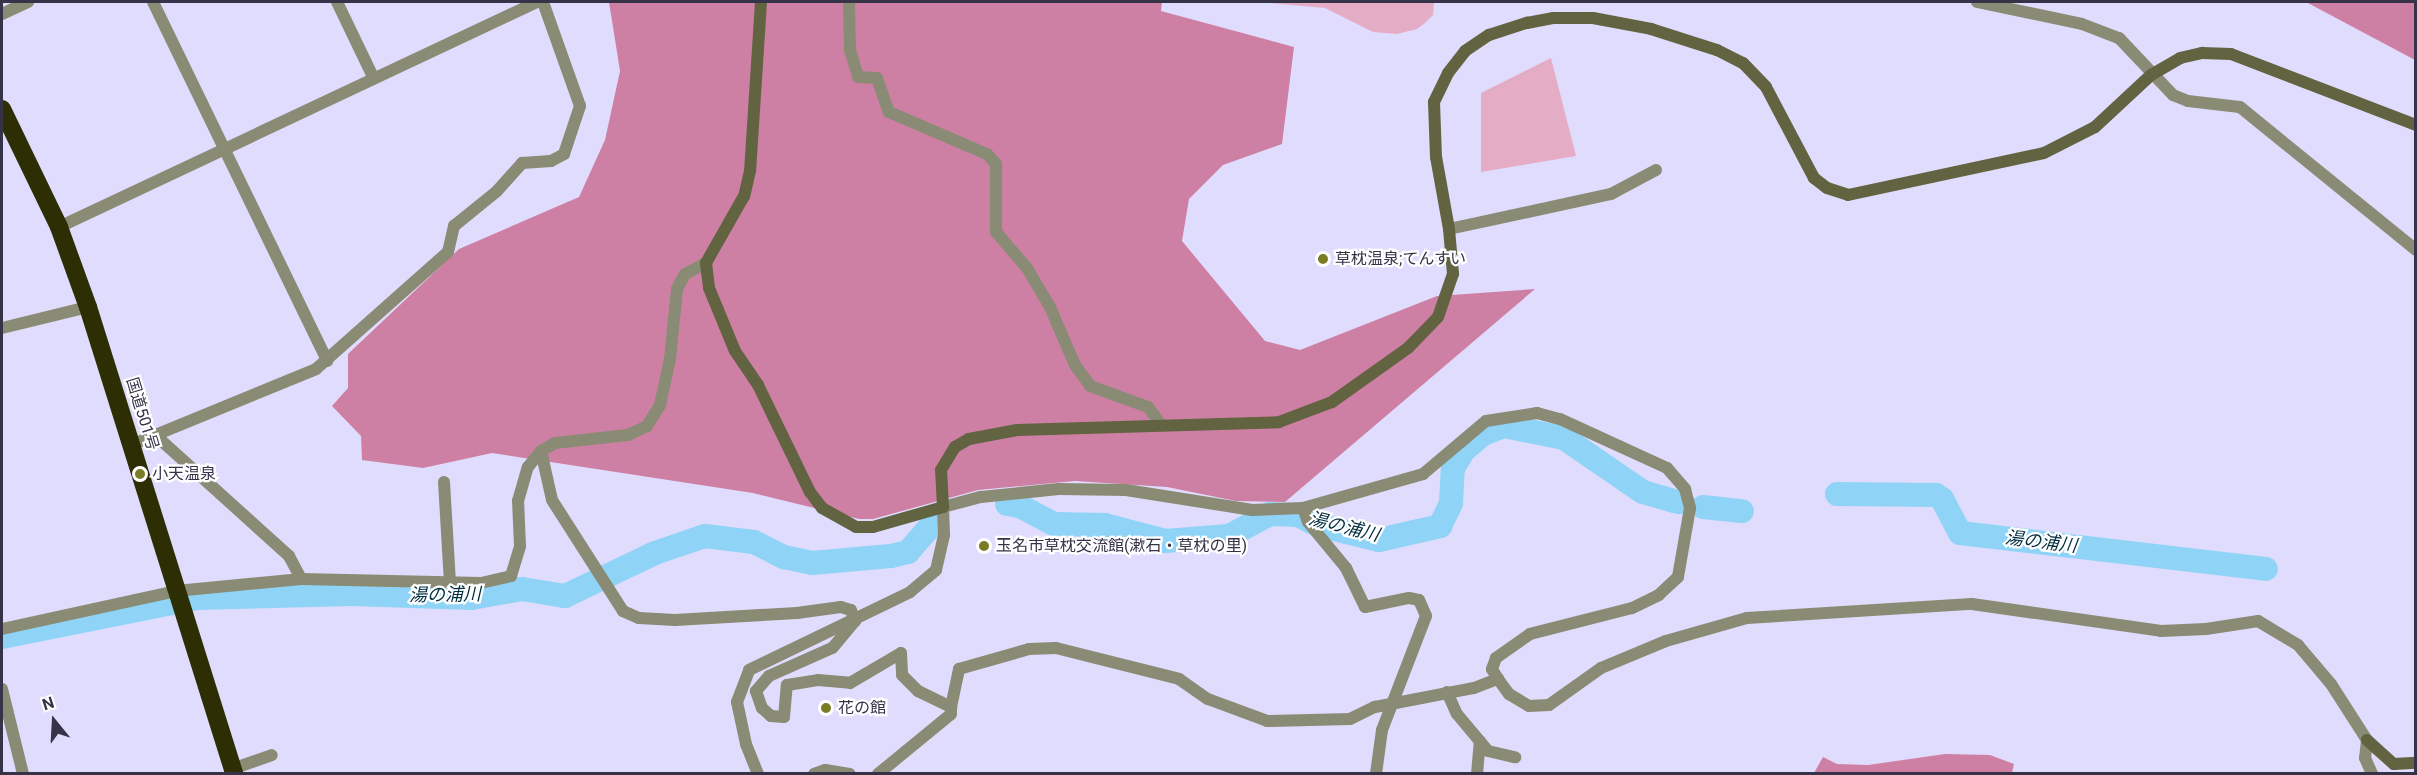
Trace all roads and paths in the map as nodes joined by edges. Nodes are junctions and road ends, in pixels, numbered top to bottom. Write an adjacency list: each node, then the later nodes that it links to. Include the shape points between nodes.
1 (28, 2): 9 (street)
2 (153, 2): 14 (street)
3 (337, 2): 11 (street)
4 (537, 2): 11 (street)
5 (543, 2): 22 (street, via 580,106 564,154 551,161 522,163 497,191 454,226 448,252)
6 (761, 2): 19 (street, via 750,171 744,196)
7 (849, 2): 23 (street, via 850,50 858,77 878,78 889,112 987,154 996,164 996,232 1027,268 1050,307 1075,365 1090,386 1148,407)
8 (1977, 2): 10 (street, via 2101,29 2119,38)
9 (2, 14)
10 (2151, 75): 13 (street, via 2180,58 2202,53 2230,54); 17 (street, via 2095,127 2044,153 1848,195 1827,188 1814,178 1766,87 1743,63 1717,50 1652,29 1593,18 1553,18 1527,23 1489,35 1465,51 1448,73 1434,102 1436,157); 18 (street, via 2173,95 2188,101 2240,107)
11 (374, 79): 14 (street)
12 (2, 108): 16 (highway, 国道501号)
13 (2415, 125)
14 (223, 150): 16 (street); 22 (street)
15 (1656, 170): 17 (street, via 1611,194)
16 (59, 227): 20 (highway, 国道501号)
17 (1449, 230): 23 (street, via 1453,274 1438,317 1414,342 1356,386 1332,402 1279,423)
18 (2415, 250)
19 (706, 263): 26 (street, via 685,274 677,289 670,359 660,405 646,426 628,435 584,437); 28 (street, via 718,314 735,351 758,385 810,492 822,508 856,527 873,527)
20 (88, 307): 21 (street); 25 (highway, 国道501号)
21 (2, 328)
22 (327, 361): 24 (street, via 316,369)
23 (1161, 424): 28 (street, via 1017,430 969,439 956,447 941,470)
24 (154, 434): 25 (street); 30 (street, via 290,556)
25 (131, 445): 32 (highway, 国道501号)
26 (541, 451): 31 (street, via 528,467 518,501 520,546 511,576 481,583); 33 (street, via 552,500 623,611 639,618 675,620 841,607 850,610)
27 (444, 482): 31 (street)
28 (944, 507): 29 (street, via 981,497 1059,489 1126,490); 33 (street, via 944,534 936,570 910,592)
29 (1306, 515): 35 (street, via 1423,474 1486,421 1510,415 1537,413 1560,419 1667,468 1685,489 1690,508 1678,578 1659,595 1632,608 1530,634 1496,658 1492,669); 38 (street, via 1346,568 1365,607 1409,598 1419,600 1426,616 1409,655)
30 (301, 579): 31 (street); 32 (street)
31 (450, 582)
32 (178, 597): 34 (street); 45 (highway, 国道501号)
33 (855, 621): 39 (street, via 832,648 769,676 756,691 762,708 771,716 784,717 787,686 818,680 850,682 901,653 902,675 918,691); 47 (street, via 749,670 737,702 746,744)
34 (2, 629)
35 (1498, 679): 37 (street); 40 (street, via 1509,694 1529,706 1549,705 1601,668 1666,641 1747,618 1972,604 2161,631 2258,621 2298,645 2331,684)
36 (2, 689): 46 (street)
37 (1448, 692): 38 (street); 41 (street, via 1457,714)
38 (1396, 702): 39 (street, via 1350,719 1268,721 1208,699 1179,679 1056,648 1029,650 959,669); 51 (street, via 1382,730)
39 (951, 707): 50 (street, via 951,714)
40 (2367, 740): 44 (street, via 2394,765); 53 (street, via 2365,758)
41 (1480, 741): 43 (street, via 1488,751); 52 (street)
42 (272, 756): 45 (street)
43 (1515, 757)
44 (2415, 763)
45 (233, 771)
46 (23, 774)
47 (758, 774)
48 (814, 774): 49 (street, via 825,770)
49 (850, 774)
50 (878, 774)
51 (1376, 774)
52 (1477, 774)
53 (2372, 774)

